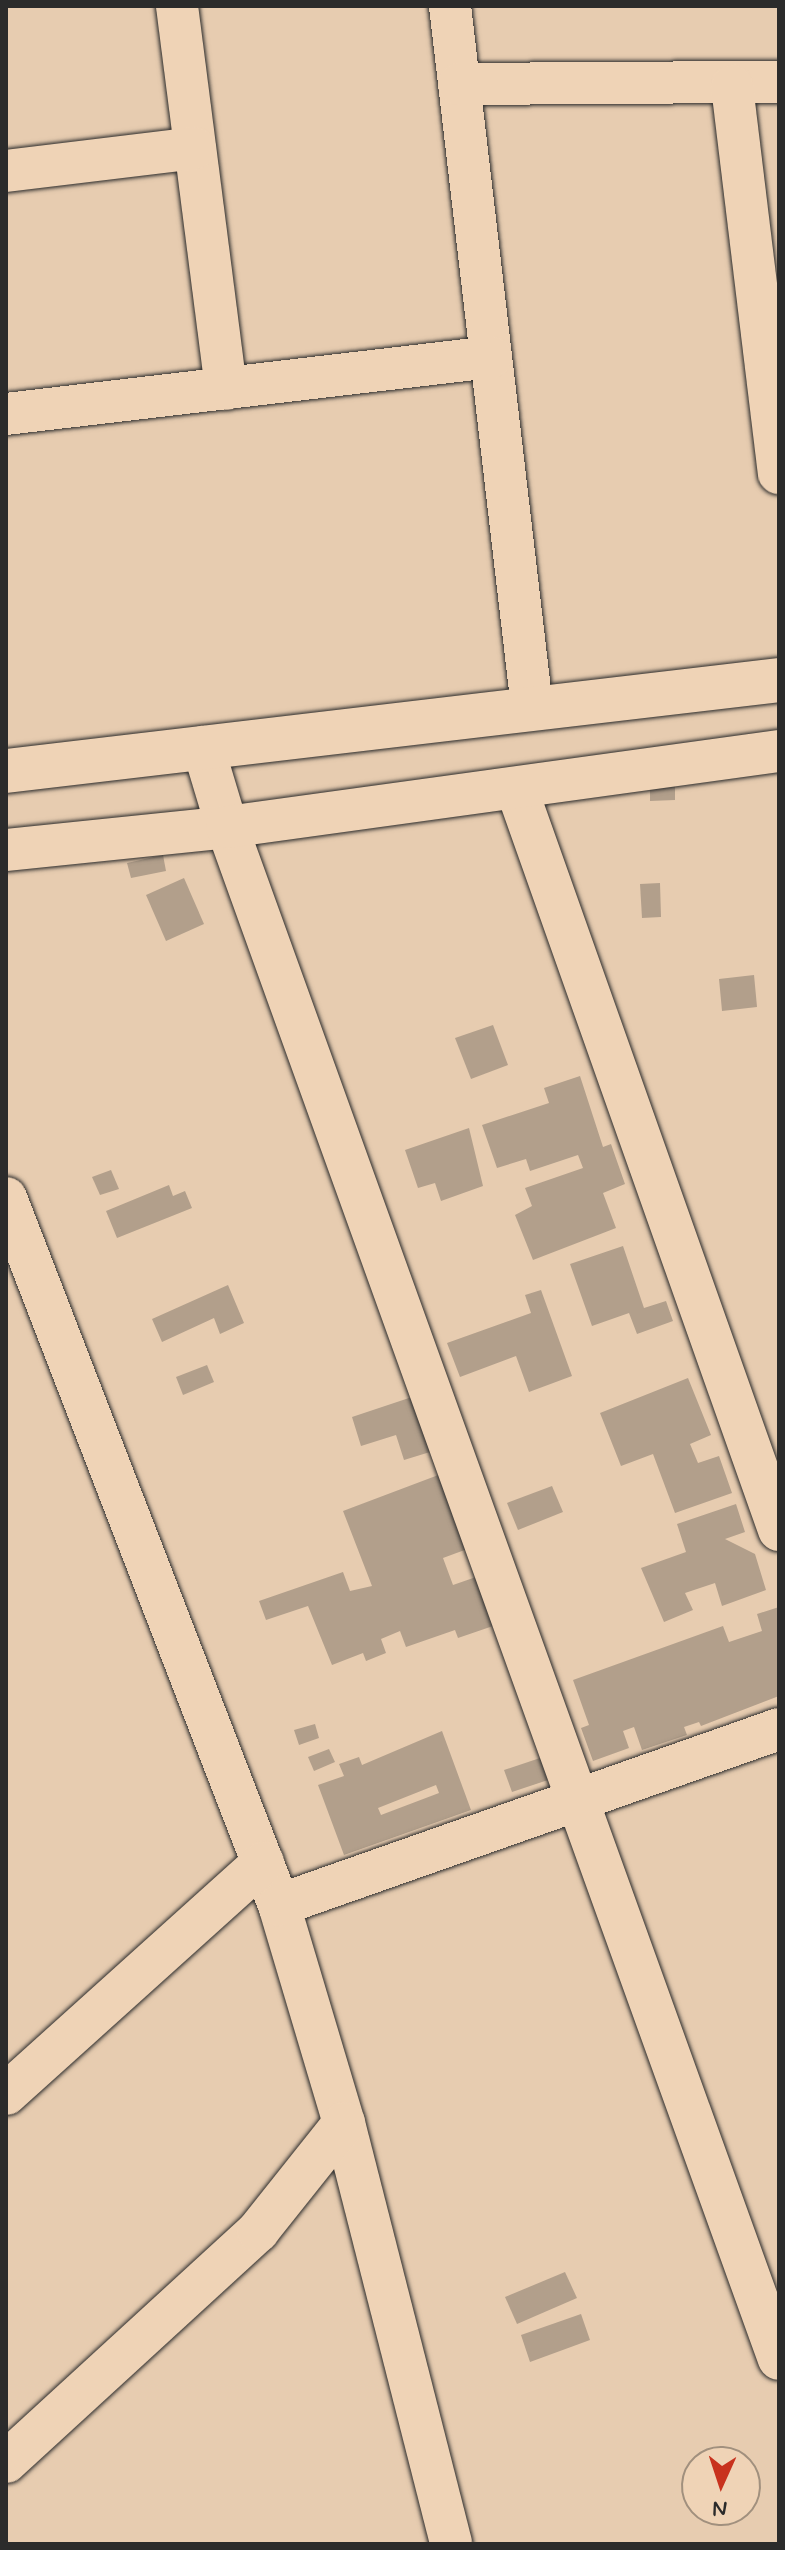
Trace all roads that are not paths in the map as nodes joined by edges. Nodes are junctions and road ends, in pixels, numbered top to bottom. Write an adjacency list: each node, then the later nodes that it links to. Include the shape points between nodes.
1 (177, 6): 6 (street)
2 (450, 6): 4 (street)
3 (779, 82): 5 (street)
4 (459, 84): 5 (street); 9 (street)
5 (732, 86): 8 (street)
6 (195, 148): 7 (street); 10 (street)
7 (6, 171)
8 (770, 326): 12 (street)
9 (491, 357): 10 (street); 14 (street)
10 (226, 389): 11 (street)
11 (6, 414)
12 (779, 473)
13 (779, 680): 14 (highway)
14 (532, 707): 15 (highway)
15 (203, 747): 17 (highway); 19 (street)
16 (779, 751): 18 (street)
17 (6, 771)
18 (517, 790): 19 (street); 22 (street)
19 (227, 827): 20 (street); 24 (street)
20 (6, 850)
21 (6, 1198): 25 (street)
22 (779, 1530)
23 (779, 1729): 24 (street)
24 (579, 1799): 26 (street); 29 (street)
25 (263, 1863): 26 (street); 27 (street)
26 (279, 1905): 28 (street)
27 (6, 2094)
28 (344, 2123): 30 (street, via 258,2231); 31 (street)
29 (779, 2359)
30 (6, 2462)
31 (451, 2544)

